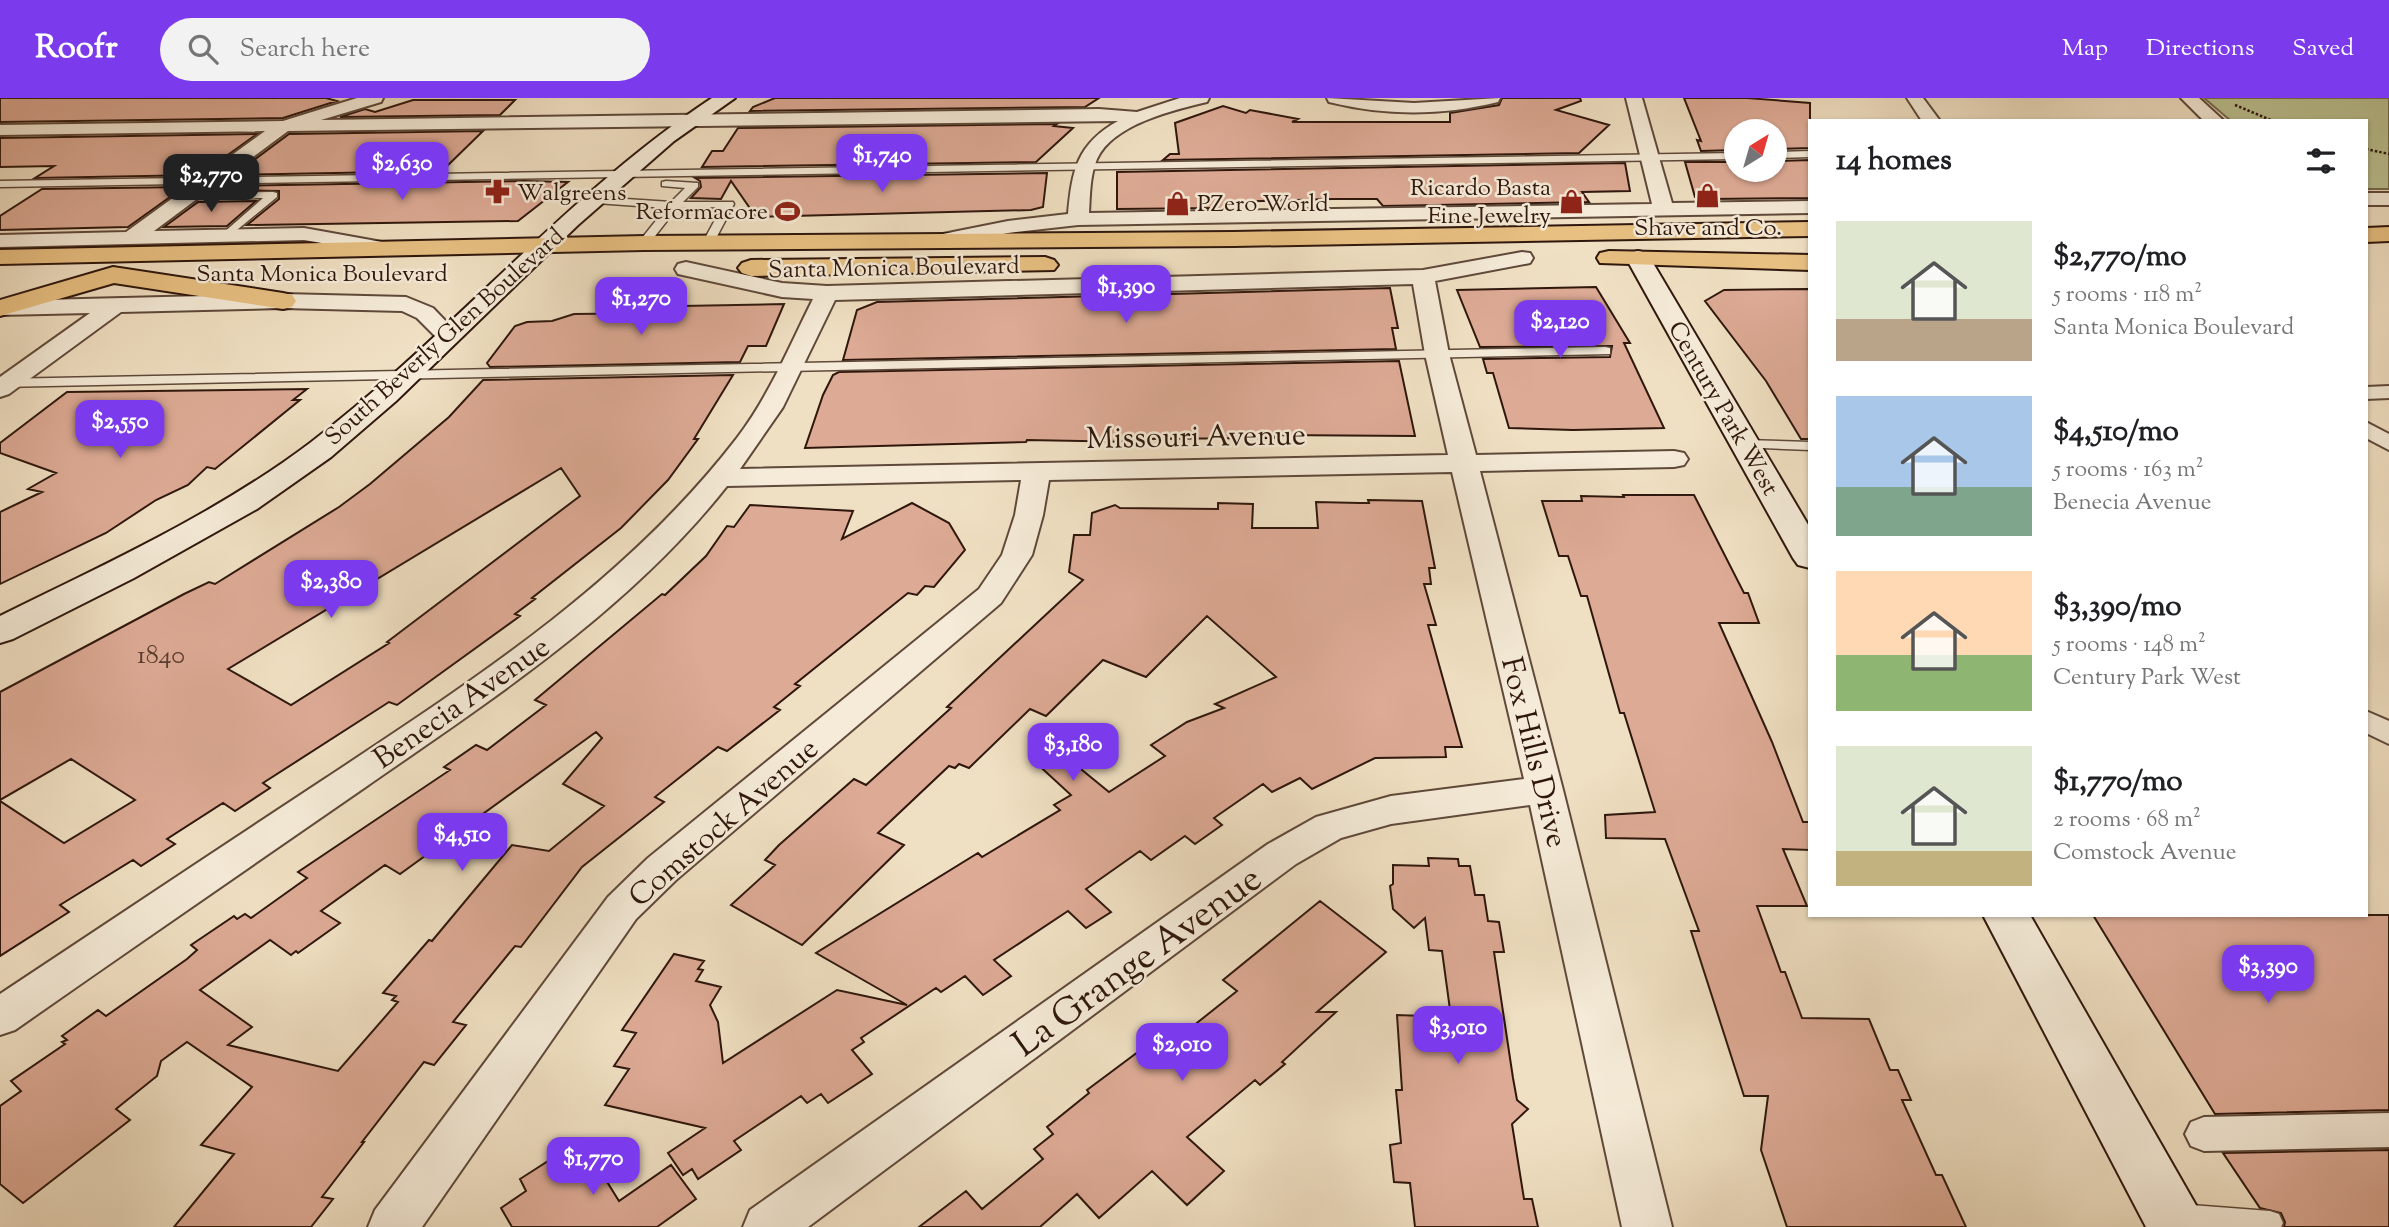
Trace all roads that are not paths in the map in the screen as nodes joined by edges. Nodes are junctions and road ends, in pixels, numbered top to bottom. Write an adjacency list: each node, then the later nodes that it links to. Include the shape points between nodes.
1 (375, 98): 14 (street)
2 (725, 98): 11 (main road, South Beverly Glen Boulevard)
3 (1201, 98): 9 (street)
4 (1335, 98): 5 (street, via 1409,108 1457,106)
5 (1492, 98)
6 (1634, 98): 19 (street)
7 (1915, 98): 12 (street)
8 (2189, 98): 13 (street)
9 (1176, 100): 10 (street)
10 (1136, 117): 11 (street, via 1111,113); 20 (street, via 1093,149)
11 (691, 118): 14 (street); 21 (main road, South Beverly Glen Boulevard)
12 (1930, 119)
13 (2213, 119)
14 (284, 127): 15 (street); 22 (street)
15 (0, 130)
16 (1808, 154): 17 (lane)
17 (1787, 155)
18 (1724, 156): 19 (lane)
19 (1650, 158): 20 (lane); 32 (street)
20 (1084, 168): 21 (lane); 36 (street)
21 (622, 177): 22 (lane); 29 (main road, South Beverly Glen Boulevard); 30 (lane, via 694,185)
22 (211, 181): 24 (lane); 26 (street)
23 (0, 184): 24 (lane)
24 (16, 184): 25 (lane)
25 (0, 194)
26 (190, 196): 41 (lane, via 272,195); 42 (street)
27 (2368, 199): 28 (street)
28 (2389, 199)
29 (596, 200): 30 (lane); 49 (main road, South Beverly Glen Boulevard)
30 (674, 205): 46 (lane, via 729,204); 48 (lane)
31 (1808, 207): 32 (street, Santa Monica Boulevard)
32 (1667, 210): 33 (street, Santa Monica Boulevard)
33 (1317, 216): 36 (street, Santa Monica Boulevard); 44 (main road)
34 (2368, 218): 35 (main road)
35 (2389, 218)
36 (1078, 219): 43 (street, Santa Monica Boulevard)
37 (1808, 229): 38 (main road, Santa Monica Boulevard)
38 (1552, 234): 44 (main road, Santa Monica Boulevard); 56 (main road)
39 (2389, 234): 40 (main road)
40 (2368, 235)
41 (226, 236): 42 (street, Santa Monica Boulevard); 50 (street, Santa Monica Boulevard, via 304,234)
42 (131, 238): 45 (street, Santa Monica Boulevard)
43 (945, 239): 44 (main road, Santa Monica Boulevard); 46 (main road, Santa Monica Boulevard)
44 (1234, 239)
45 (0, 241)
46 (709, 242): 48 (main road, Santa Monica Boulevard)
47 (1808, 242): 56 (main road, via 1669,245)
48 (644, 243): 49 (main road, Santa Monica Boulevard)
49 (544, 245): 50 (main road, Santa Monica Boulevard); 62 (main road, South Beverly Glen Boulevard)
50 (386, 248): 51 (main road, Santa Monica Boulevard)
51 (0, 257)
52 (2368, 257): 53 (main road)
53 (2389, 257)
54 (1533, 258): 58 (main road, Santa Monica Boulevard); 66 (street, Santa Monica Boulevard)
55 (1581, 258): 56 (main road)
56 (1638, 258): 57 (main road); 80 (main road, Century Park West)
57 (1808, 263)
58 (686, 269): 59 (main road, Santa Monica Boulevard); 67 (street, Santa Monica Boulevard, via 782,290)
59 (659, 270)
60 (406, 272): 64 (main road, Santa Monica Boulevard)
61 (474, 272): 62 (main road, Santa Monica Boulevard)
62 (515, 272): 63 (main road, Santa Monica Boulevard); 71 (main road, South Beverly Glen Boulevard)
63 (552, 272)
64 (113, 275): 65 (main road, Santa Monica Boulevard); 68 (main road); 70 (main road)
65 (0, 276)
66 (1423, 278): 67 (street, Santa Monica Boulevard); 73 (street, Fox Hills Drive)
67 (827, 293): 74 (street, Benecia Avenue)
68 (283, 301): 69 (street, Santa Monica Boulevard); 71 (street, Santa Monica Boulevard, via 406,304 425,313)
69 (116, 305): 70 (street, Santa Monica Boulevard); 76 (street)
70 (0, 308)
71 (447, 335): 75 (main road, South Beverly Glen Boulevard)
72 (1605, 351): 73 (lane)
73 (1437, 354): 74 (lane); 84 (street, Fox Hills Drive)
74 (791, 367): 75 (lane); 86 (street, Benecia Avenue, via 750,439)
75 (406, 374): 76 (lane); 88 (main road, South Beverly Glen Boulevard, via 338,436 245,502)
76 (3, 385)
77 (2389, 392): 78 (street)
78 (2368, 393)
79 (2368, 429): 81 (street)
80 (1745, 444): 82 (lane); 87 (main road, Century Park West)
81 (2389, 444)
82 (1808, 446)
83 (1674, 460): 84 (street, Missouri Avenue)
84 (1464, 464): 85 (street, Missouri Avenue); 91 (street, Fox Hills Drive)
85 (1036, 473): 86 (street, Missouri Avenue); 98 (street, Comstock Avenue, via 1017,555 990,596 662,869 622,908)
86 (719, 478): 93 (street, Benecia Avenue, via 639,562 568,626 483,690)
87 (1808, 554)
88 (0, 631)
89 (2368, 721): 90 (street)
90 (2389, 734)
91 (1545, 790): 99 (street, La Grange Avenue, via 1391,810 1329,827 1282,855); 100 (street, Fox Hills Drive)
92 (2007, 917): 96 (main road)
93 (0, 1017)
94 (2389, 1130): 95 (street)
95 (2204, 1134)
96 (2174, 1221): 97 (lane)
97 (2270, 1223)
98 (393, 1227)
99 (768, 1227)
100 (1647, 1227)

